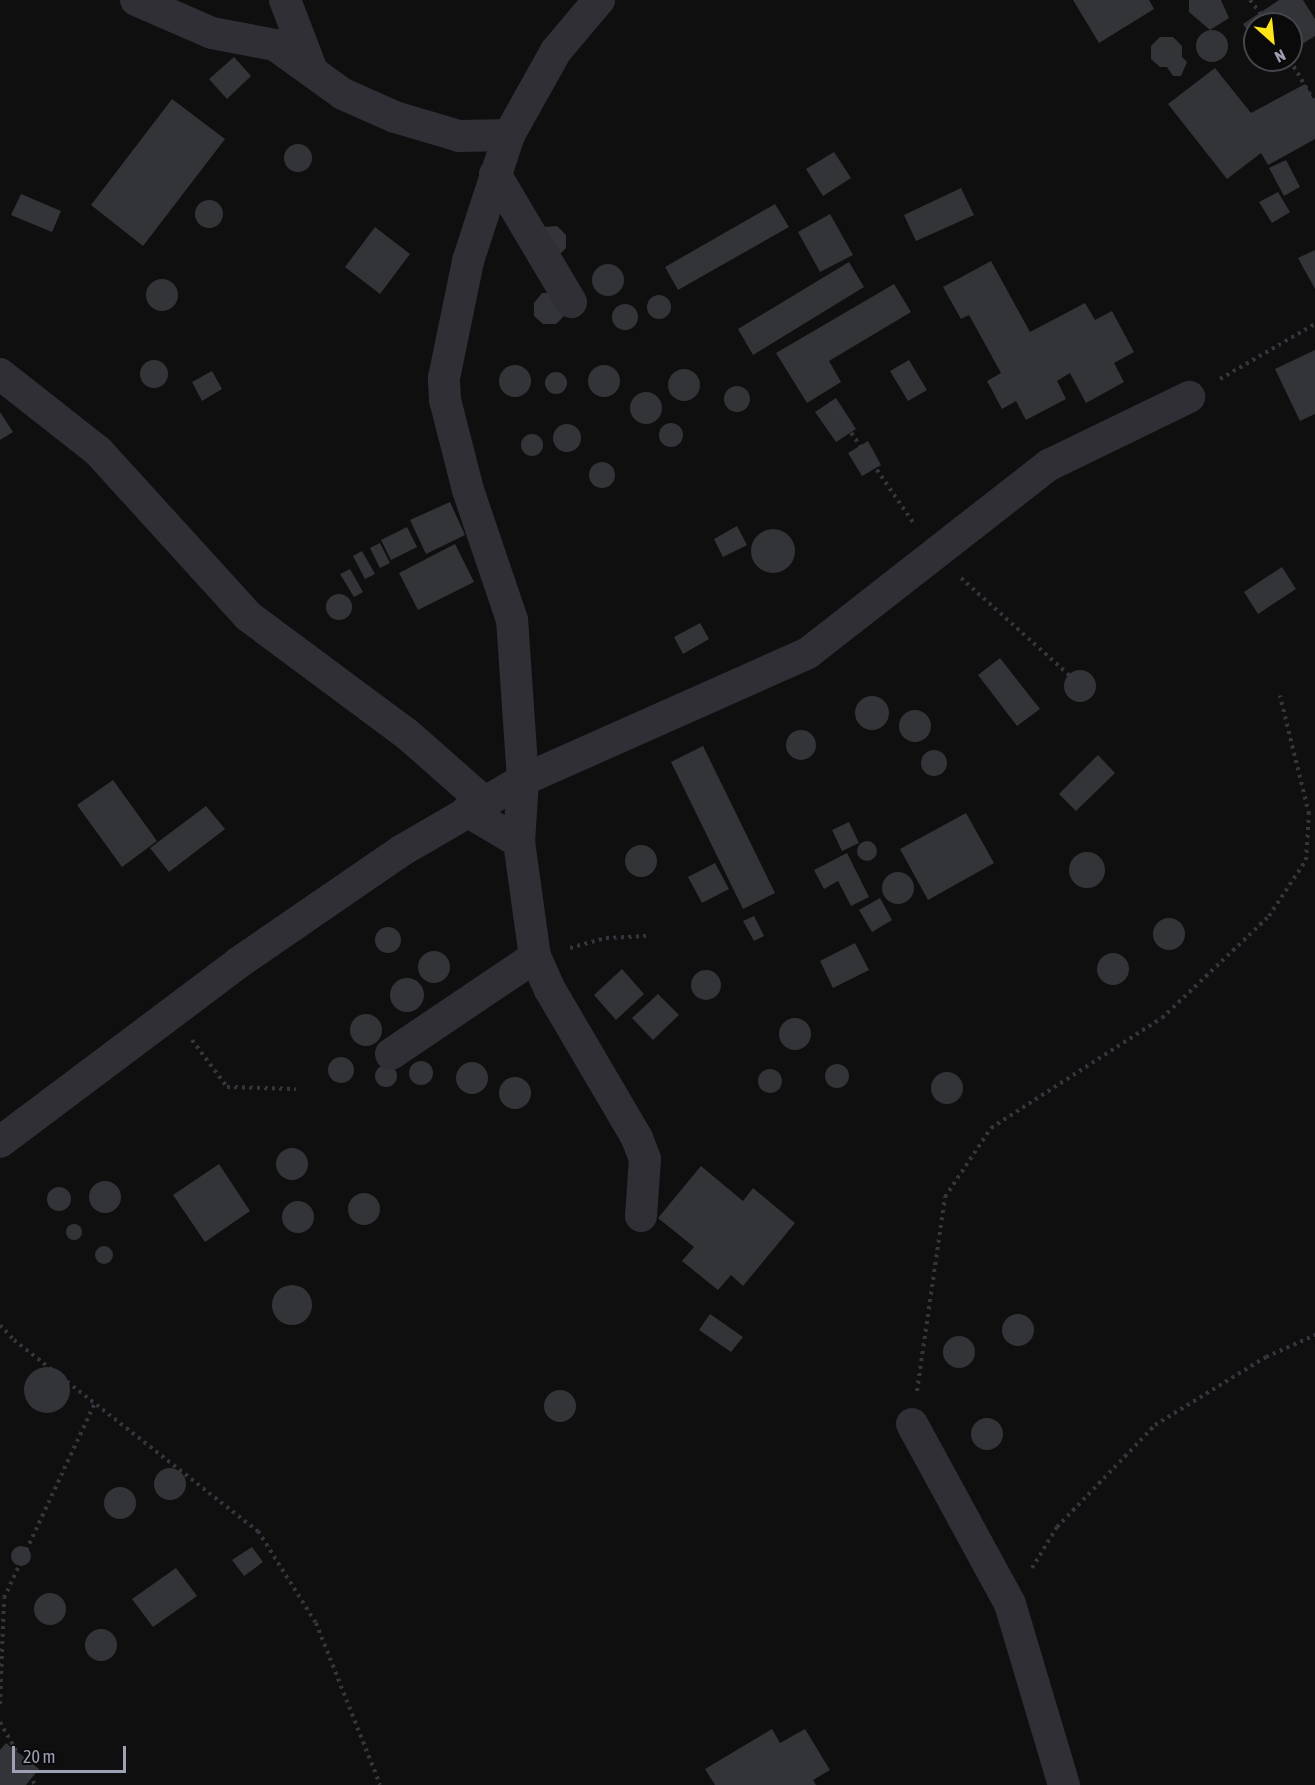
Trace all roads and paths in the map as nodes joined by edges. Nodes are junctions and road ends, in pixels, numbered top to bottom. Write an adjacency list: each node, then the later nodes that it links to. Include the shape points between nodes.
1 (136, 0): 6 (street, via 212,33 275,45)
2 (285, 0): 6 (street)
3 (599, 0): 9 (street, via 556,51)
4 (1250, 0): 5 (path)
5 (1260, 12)
6 (311, 68): 9 (street, via 344,94 395,117 459,136)
7 (1297, 72): 8 (path)
8 (1315, 103)
9 (509, 135): 10 (street)
10 (495, 174): 11 (street); 16 (street, via 458,306 444,378 445,400 468,489 512,620)
11 (571, 302)
12 (1315, 324): 14 (path)
13 (0, 374): 17 (street, via 98,451 248,616 407,734)
14 (1189, 397): 16 (street, via 1049,465 808,653)
15 (1280, 696): 29 (path, via 1309,814 1306,860 1269,916 1162,1018 991,1128 945,1197)
16 (523, 780): 17 (street); 18 (street)
17 (475, 806): 18 (street); 24 (street, via 400,851 237,963)
18 (519, 842): 20 (street)
19 (646, 936): 20 (path, via 606,938)
20 (535, 957): 22 (street); 25 (street, via 577,1038 622,1108 641,1149 646,1180)
21 (189, 1035): 23 (path, via 227,1088)
22 (391, 1054)
23 (296, 1089)
24 (0, 1142)
25 (641, 1216)
26 (0, 1325): 28 (path)
27 (1315, 1335): 30 (path, via 1266,1357 1155,1425 1057,1527)
28 (95, 1403): 31 (path, via 4,1598); 34 (path, via 258,1531 316,1623)
29 (912, 1424): 30 (street)
30 (1010, 1604): 35 (street)
31 (0, 1704)
32 (0, 1722): 33 (path)
33 (35, 1785)
34 (380, 1785)
35 (1064, 1785)

